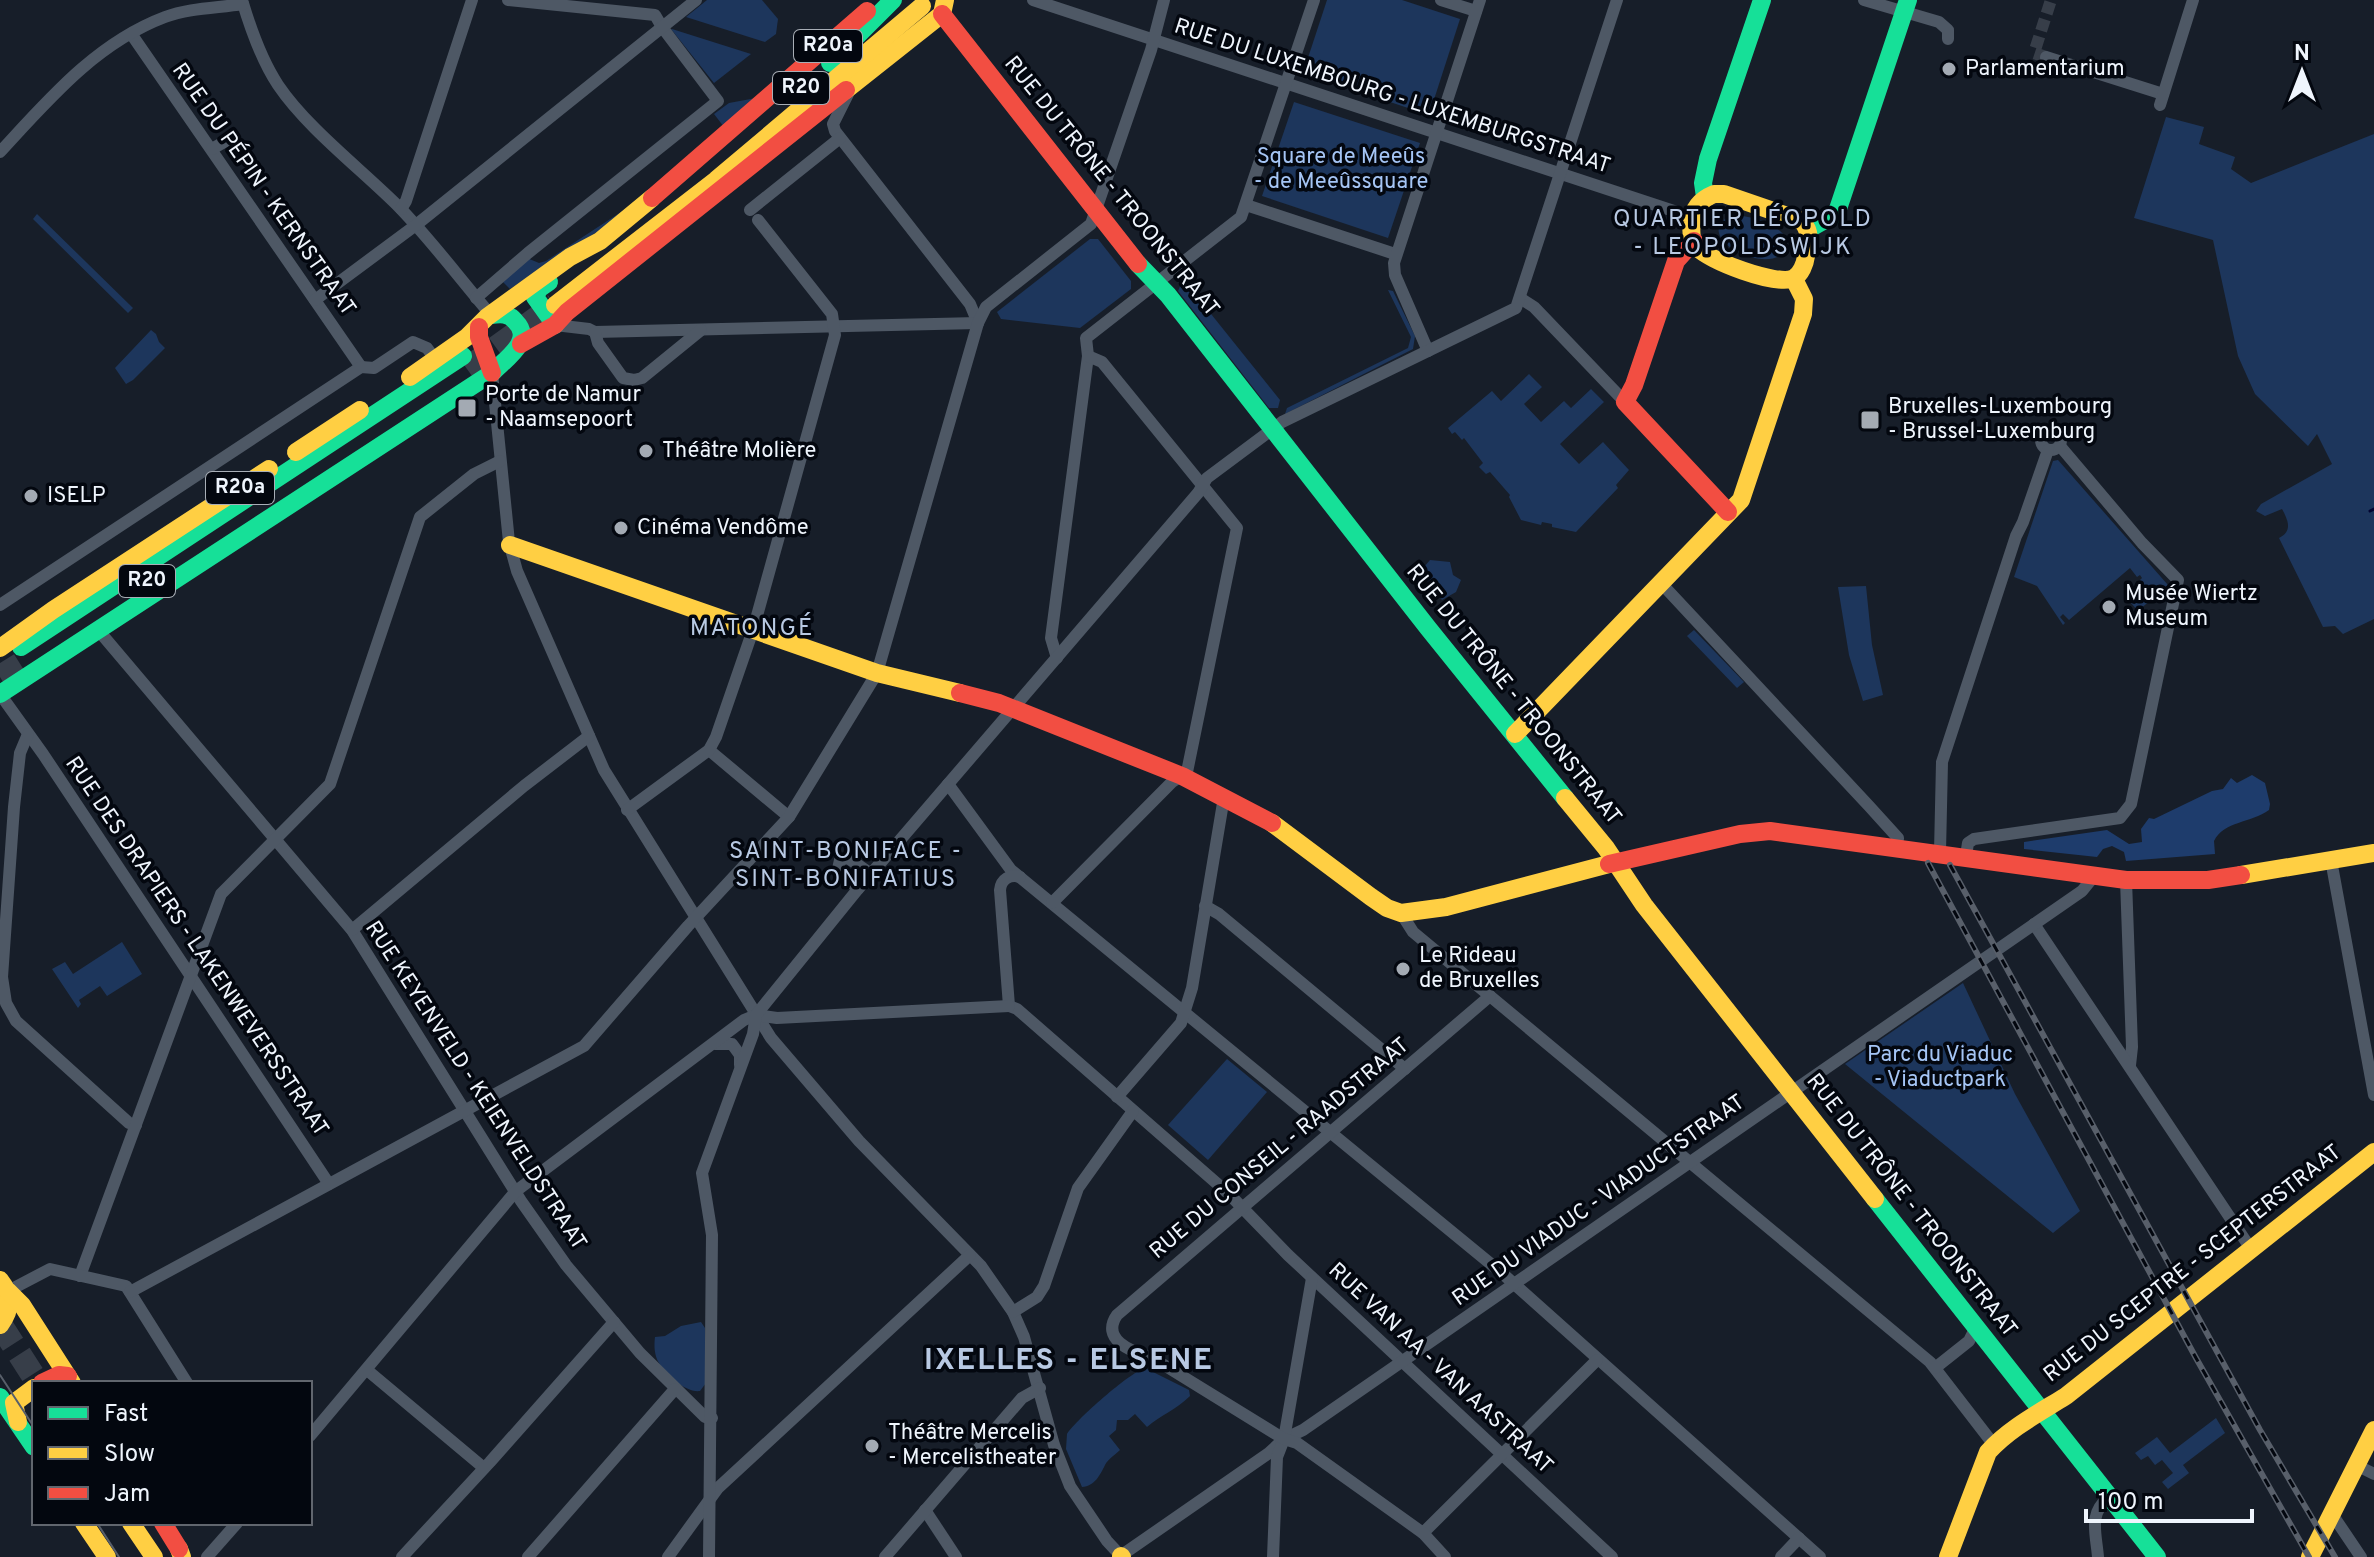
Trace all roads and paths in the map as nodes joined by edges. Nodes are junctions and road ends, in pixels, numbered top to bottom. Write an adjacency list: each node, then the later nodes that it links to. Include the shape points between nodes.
1 (472, 0): 37 (street)
2 (508, 0): 18 (street, via 655,15)
3 (696, 0): 18 (street)
4 (879, 0): 25 (main road, R20a)
5 (893, 0): 33 (main road, R20)
6 (1033, 0): 20 (street, RUE DU LUXEMBOURG - LUXEMBURGSTRAAT)
7 (1164, 0): 20 (street)
8 (1314, 0): 23 (street)
9 (1441, 0): 16 (street)
10 (1617, 0): 32 (street)
11 (1762, 0): 35 (main road, via 1708,159)
12 (1864, 0): 17 (street)
13 (2193, 0): 22 (street, via 2161,100)
14 (243, 2): 19 (street, via 182,12); 37 (street, via 270,71 288,98)
15 (930, 4): 24 (main road, via 877,45); 38 (main road, RUE DU TRÔNE - TROONSTRAAT)
16 (1478, 6): 26 (street)
17 (1906, 6): 21 (street, via 1946,26); 42 (main road, via 1838,209)
18 (662, 27): 41 (street); 48 (street, via 718,101)
19 (132, 35): 29 (street, RUE DU PÉPIN - KERNSTRAAT); 30 (street, via 70,78)
20 (1153, 39): 23 (street, RUE DU LUXEMBOURG - LUXEMBURGSTRAAT); 38 (street)
21 (1948, 39)
22 (2046, 57)
23 (1286, 84): 26 (street, RUE DU LUXEMBOURG - LUXEMBURGSTRAAT); 36 (street)
24 (844, 86): 28 (street, via 833,124); 31 (main road); 33 (main road, R20)
25 (750, 115): 33 (main road); 34 (main road, R20a)
26 (1436, 133): 32 (street, RUE DU LUXEMBOURG - LUXEMBURGSTRAAT); 45 (street)
27 (231, 138): 29 (street)
28 (840, 138): 53 (street, via 970,304); 55 (street, via 754,215 832,314)
29 (212, 149): 50 (street, RUE DU PÉPIN - KERNSTRAAT)
30 (0, 152)
31 (764, 157): 33 (main road); 40 (main road)
32 (1560, 174): 39 (street, RUE DU LUXEMBOURG - LUXEMBURGSTRAAT); 49 (street)
33 (711, 176): 34 (main road); 40 (main road); 51 (main road, R20)
34 (656, 194): 43 (main road, R20a)
35 (1705, 197): 39 (main road); 42 (main road, via 1739,198 1798,218)
36 (1246, 205): 45 (street); 47 (street, via 1241,217)
37 (401, 209): 41 (street)
38 (1097, 210): 47 (main road, RUE DU TRÔNE - TROONSTRAAT); 53 (street, via 1091,224 986,307)
39 (1692, 217): 44 (main road)
40 (682, 222): 54 (main road)
41 (416, 225): 48 (street); 50 (street)
42 (1809, 229): 46 (main road, via 1806,256)
43 (600, 241): 52 (main road, R20a); 54 (main road, via 536,294)
44 (1694, 241): 46 (main road, via 1704,254 1721,262); 65 (main road, via 1676,261)
45 (1395, 254): 59 (street, via 1395,275)
46 (1794, 279): 72 (main road, via 1804,299 1803,314 1745,493)
47 (1156, 283): 60 (street, via 1086,338); 66 (main road, RUE DU TRÔNE - TROONSTRAAT)
48 (472, 294): 52 (street)
49 (1520, 298): 59 (street, via 1514,310); 65 (street)
50 (315, 300): 63 (street, RUE DU PÉPIN - KERNSTRAAT)
51 (552, 300)
52 (485, 321): 58 (main road, via 504,314 515,320); 61 (main road, R20a); 64 (main road)
53 (978, 323): 55 (street); 82 (street)
54 (555, 325): 57 (street); 58 (main road)
55 (834, 327): 56 (street); 77 (street)
56 (701, 330): 57 (street); 57 (street, via 634,380 623,378)
57 (596, 338)
58 (521, 344): 64 (main road)
59 (1428, 351): 66 (street)
60 (1088, 356): 70 (street, via 1102,362); 81 (street, via 1051,638)
61 (435, 359): 63 (street, via 413,342 374,368); 68 (main road, R20a)
62 (465, 363): 71 (main road, R20)
63 (361, 367): 76 (street)
64 (493, 367): 67 (main road, R20a); 69 (street)
65 (1625, 402): 72 (main road)
66 (1273, 429): 70 (street); 86 (main road, RUE DU TRÔNE - TROONSTRAAT)
67 (372, 450): 71 (main road); 78 (main road, R20a)
68 (293, 454): 71 (main road); 73 (main road, R20a)
69 (500, 461): 74 (street); 94 (street, via 474,474 420,517 330,784)
70 (1202, 487): 81 (street); 89 (street, via 1237,528 1190,764)
71 (261, 498): 73 (main road); 80 (main road, R20)
72 (1728, 512): 75 (main road)
73 (199, 515): 79 (main road, R20a)
74 (510, 545): 77 (main road); 87 (street)
75 (1660, 582): 86 (main road); 95 (street, via 1898,838)
76 (0, 605)
77 (753, 630): 82 (main road); 88 (street)
78 (99, 631): 83 (main road, R20a); 94 (street, RUE KEYENVELD - KEIENVELDSTRAAT)
79 (0, 649): 80 (street)
80 (23, 658): 83 (street, via 20,680)
81 (1057, 658): 84 (street)
82 (877, 673): 84 (main road); 93 (street)
83 (4, 697): 85 (street, RUE DES DRAPIERS - LAKENWEVERSSTRAAT)
84 (1014, 709): 89 (main road); 90 (street)
85 (28, 734): 112 (street, RUE DES DRAPIERS - LAKENWEVERSSTRAAT); 126 (street, via 20,753 14,807 2,977 6,1003 16,1021)
86 (1515, 734): 100 (main road, RUE DU TRÔNE - TROONSTRAAT)
87 (589, 736): 92 (street); 111 (street)
88 (709, 750): 92 (street); 93 (street)
89 (1182, 776): 91 (main road); 106 (street)
90 (948, 784): 101 (street); 103 (street)
91 (1224, 797): 107 (street); 108 (main road, via 1289,833 1371,897)
92 (627, 810): 109 (street)
93 (789, 817): 109 (street)
94 (276, 839): 111 (street, RUE KEYENVELD - KEIENVELDSTRAAT); 112 (street, via 221,894)
95 (1897, 846): 96 (main road); 100 (main road, via 1752,832)
96 (1940, 852): 98 (main road); 98 (street, via 1942,762 2016,536 2054,448 2178,580 2131,804 2120,818 1974,839)
97 (2374, 853): 99 (main road)
98 (1966, 856): 102 (main road)
99 (2331, 860): 104 (main road, via 2208,880); 122 (street)
100 (1615, 863): 108 (main road, via 1446,907); 121 (main road, RUE DU TRÔNE - TROONSTRAAT)
101 (871, 874): 105 (street); 105 (street, via 848,858 840,860 838,869)
102 (2095, 875): 104 (main road); 110 (street, RUE DU VIADUC - VIADUCTSTRAAT, via 2082,891)
103 (1021, 878): 106 (street); 114 (street, via 1009,876 1000,890)
104 (2126, 880): 119 (street)
105 (858, 889): 116 (street)
106 (1052, 903): 115 (street)
107 (1205, 906): 115 (street); 120 (street)
108 (1401, 913): 113 (street, via 1413,932)
109 (696, 918): 116 (street); 124 (street, via 584,1046)
110 (2034, 924): 119 (street); 121 (street, RUE DU VIADUC - VIADUCTSTRAAT)
111 (352, 930): 124 (street, RUE KEYENVELD - KEIENVELDSTRAAT)
112 (192, 978): 126 (street); 130 (street, RUE DES DRAPIERS - LAKENWEVERSSTRAAT)
113 (1490, 996): 120 (street, RUE DU CONSEIL - RAADSTRAAT); 129 (street)
114 (1009, 1006): 116 (street); 123 (street, RUE VAN AA - VAN AASTRAAT)
115 (1185, 1013): 123 (street); 127 (street)
116 (756, 1015): 117 (street); 118 (street); 134 (street, via 822,1099)
117 (712, 1044): 118 (street, via 732,1044); 131 (street)
118 (740, 1065): 156 (street, via 702,1173 712,1235)
119 (2130, 1065): 133 (street)
120 (1405, 1069): 127 (street, RUE DU CONSEIL - RAADSTRAAT)
121 (1791, 1091): 129 (street, RUE DU VIADUC - VIADUCTSTRAAT); 143 (main road, RUE DU TRÔNE - TROONSTRAAT)
122 (2374, 1095)
123 (1117, 1097): 125 (street, RUE VAN AA - VAN AASTRAAT)
124 (466, 1111): 130 (street); 131 (street, RUE KEYENVELD - KEIENVELDSTRAAT)
125 (1133, 1111): 132 (street, RUE VAN AA - VAN AASTRAAT); 140 (street, via 1078,1188 1044,1286)
126 (136, 1125): 135 (street)
127 (1330, 1133): 132 (street, RUE DU CONSEIL - RAADSTRAAT); 137 (street)
128 (2374, 1152): 133 (main road, RUE DU SCEPTRE - SCEPTERSTRAAT)
129 (1690, 1162): 137 (street, RUE DU VIADUC - VIADUCTSTRAAT); 146 (street)
130 (329, 1184): 139 (street)
131 (516, 1191): 141 (street, RUE KEYENVELD - KEIENVELDSTRAAT, via 566,1265); 147 (street)
132 (1242, 1208): 136 (street, RUE VAN AA - VAN AASTRAAT); 160 (street, RUE DU CONSEIL - RAADSTRAAT, via 1117,1315 1111,1332 1115,1340)
133 (2251, 1249): 155 (main road, RUE DU SCEPTRE - SCEPTERSTRAAT)
134 (970, 1255): 140 (street); 168 (street)
135 (80, 1276): 138 (street, via 47,1270); 139 (street, via 126,1286)
136 (1312, 1278): 145 (street, RUE VAN AA - VAN AASTRAAT); 160 (street)
137 (1513, 1284): 144 (street); 145 (street, RUE DU VIADUC - VIADUCTSTRAAT)
138 (4, 1285): 142 (main road, via 10,1307); 148 (main road)
139 (130, 1292): 150 (street)
140 (1013, 1312): 151 (street)
141 (614, 1322): 152 (street, RUE KEYENVELD - KEIENVELDSTRAAT); 165 (street)
142 (0, 1325)
143 (1976, 1327): 146 (street, via 1969,1341); 155 (main road, RUE DU TRÔNE - TROONSTRAAT)
144 (1597, 1360): 163 (street); 177 (street)
145 (1403, 1361): 160 (street, RUE DU VIADUC - VIADUCTSTRAAT); 163 (street, RUE VAN AA - VAN AASTRAAT)
146 (1935, 1368): 162 (street)
147 (367, 1370): 159 (street); 165 (street)
148 (70, 1380): 149 (main road, via 59,1375)
149 (46, 1381)
150 (186, 1381)
151 (1040, 1388): 169 (street, via 1022,1398); 189 (street, via 1054,1445 1079,1503)
152 (675, 1389): 156 (street, RUE KEYENVELD - KEIENVELDSTRAAT); 184 (street)
153 (32, 1390): 157 (main road, via 14,1403)
154 (0, 1397): 157 (main road)
155 (2040, 1411): 162 (main road, RUE DU SCEPTRE - SCEPTERSTRAAT); 167 (main road, RUE DU TRÔNE - TROONSTRAAT)
156 (712, 1418): 168 (street)
157 (18, 1422): 161 (main road)
158 (2374, 1430): 164 (main road)
159 (312, 1434)
160 (1284, 1439): 176 (street); 189 (street, RUE DU VIADUC - VIADUCTSTRAAT); 190 (street, via 1277,1457)
161 (32, 1444)
162 (1994, 1445): 195 (main road)
163 (1502, 1454): 176 (street); 192 (street, RUE VAN AA - VAN AASTRAAT)
164 (2356, 1465): 166 (street); 170 (main road)
165 (484, 1468): 183 (street)
166 (2374, 1474)
167 (2109, 1497): 196 (street, via 2095,1515); 197 (main road, RUE DU TRÔNE - TROONSTRAAT)
168 (710, 1499): 185 (street); 186 (street)
169 (925, 1510): 187 (street); 188 (street)
170 (2332, 1514): 198 (main road); 199 (street)
171 (85, 1525): 179 (main road)
172 (117, 1525): 180 (main road)
173 (132, 1525): 181 (main road)
174 (164, 1525): 178 (main road)
175 (233, 1527): 182 (street)
176 (1423, 1533): 191 (street)
177 (1799, 1538): 193 (street); 194 (street)
178 (182, 1554)
179 (107, 1557)
180 (139, 1557)
181 (154, 1557)
182 (207, 1557)
183 (402, 1557)
184 (528, 1557)
185 (668, 1557)
186 (709, 1557)
187 (885, 1557)
188 (956, 1557)
189 (1121, 1557)
190 (1273, 1557)
191 (1445, 1557)
192 (1612, 1557)
193 (1781, 1557)
194 (1820, 1557)
195 (1948, 1557)
196 (2098, 1557)
197 (2157, 1557)
198 (2310, 1557)
199 (2361, 1557)

